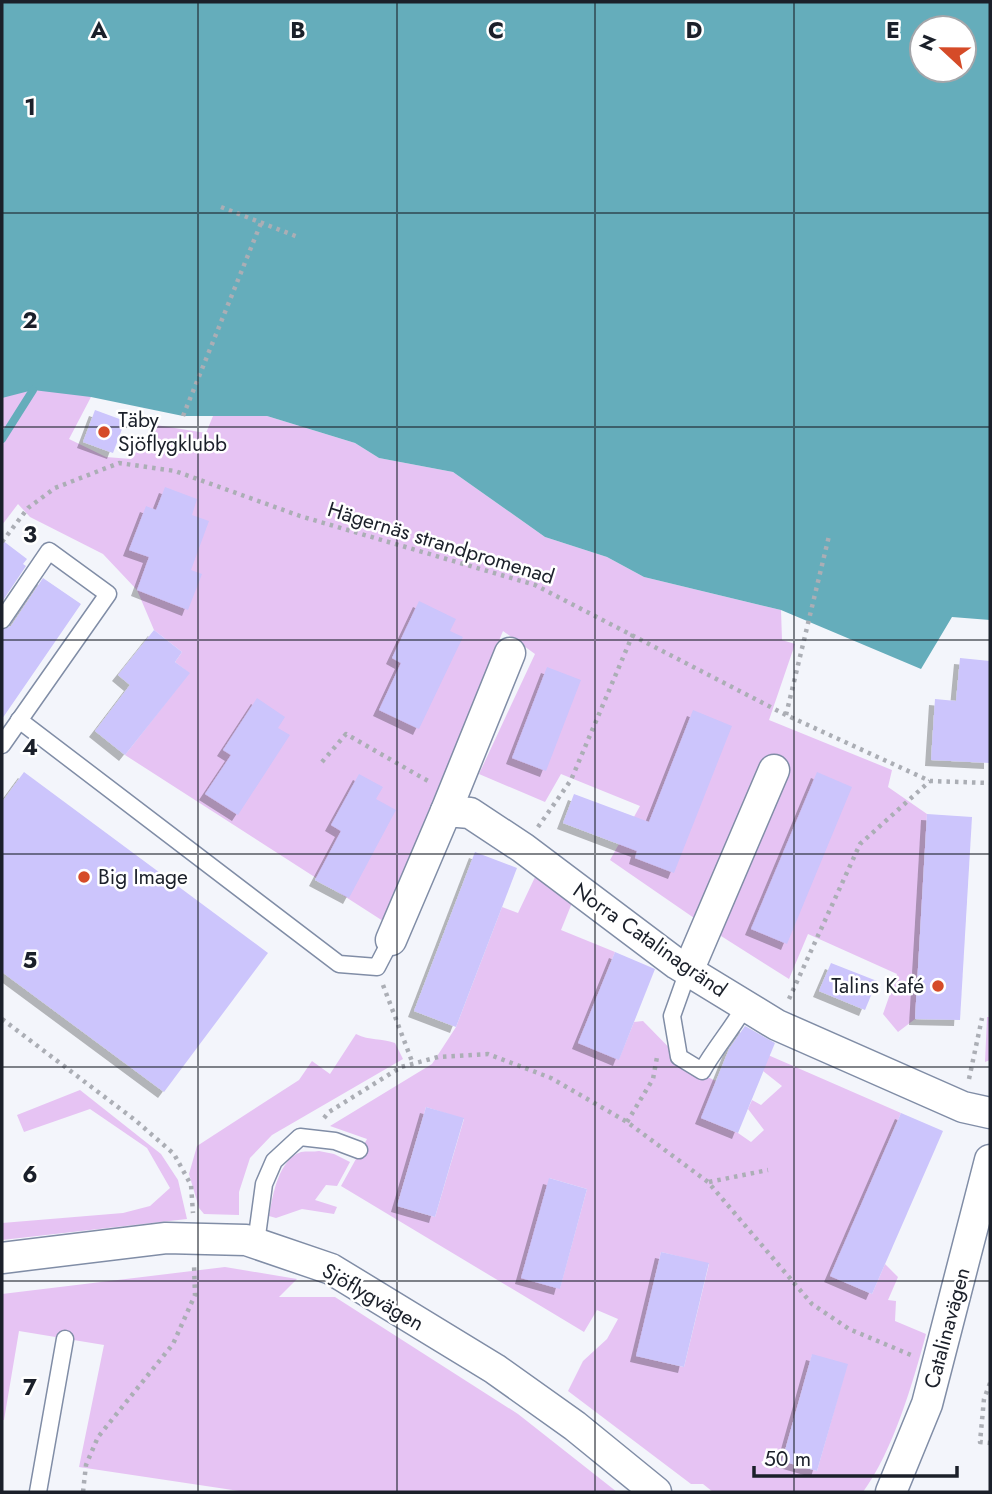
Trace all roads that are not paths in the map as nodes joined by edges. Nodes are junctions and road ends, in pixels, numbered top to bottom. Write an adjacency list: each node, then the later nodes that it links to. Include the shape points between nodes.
1 (2, 620): 3 (lane, via 49,551 108,594)
2 (510, 653): 6 (street)
3 (19, 720): 4 (lane); 7 (lane, via 339,964 377,967)
4 (2, 744)
5 (774, 770): 8 (street)
6 (446, 811): 7 (street); 8 (street, Norra Catalinagränd, via 470,813 523,848)
7 (391, 940)
8 (688, 971): 9 (street, Norra Catalinagränd); 9 (lane, via 672,1016 679,1057 702,1071)
9 (745, 1006): 10 (street, Norra Catalinagränd, via 777,1025)
10 (977, 1110)
11 (359, 1150): 13 (lane, via 335,1141 300,1137 274,1161 264,1184)
12 (990, 1160): 18 (street, Catalinavägen, via 927,1404)
13 (256, 1244): 14 (street, Sjöflygvägen, via 166,1238); 17 (street, Sjöflygvägen, via 331,1269 495,1370 575,1426)
14 (2, 1258)
15 (65, 1339): 16 (lane)
16 (38, 1492)
17 (656, 1492)
18 (891, 1492)

